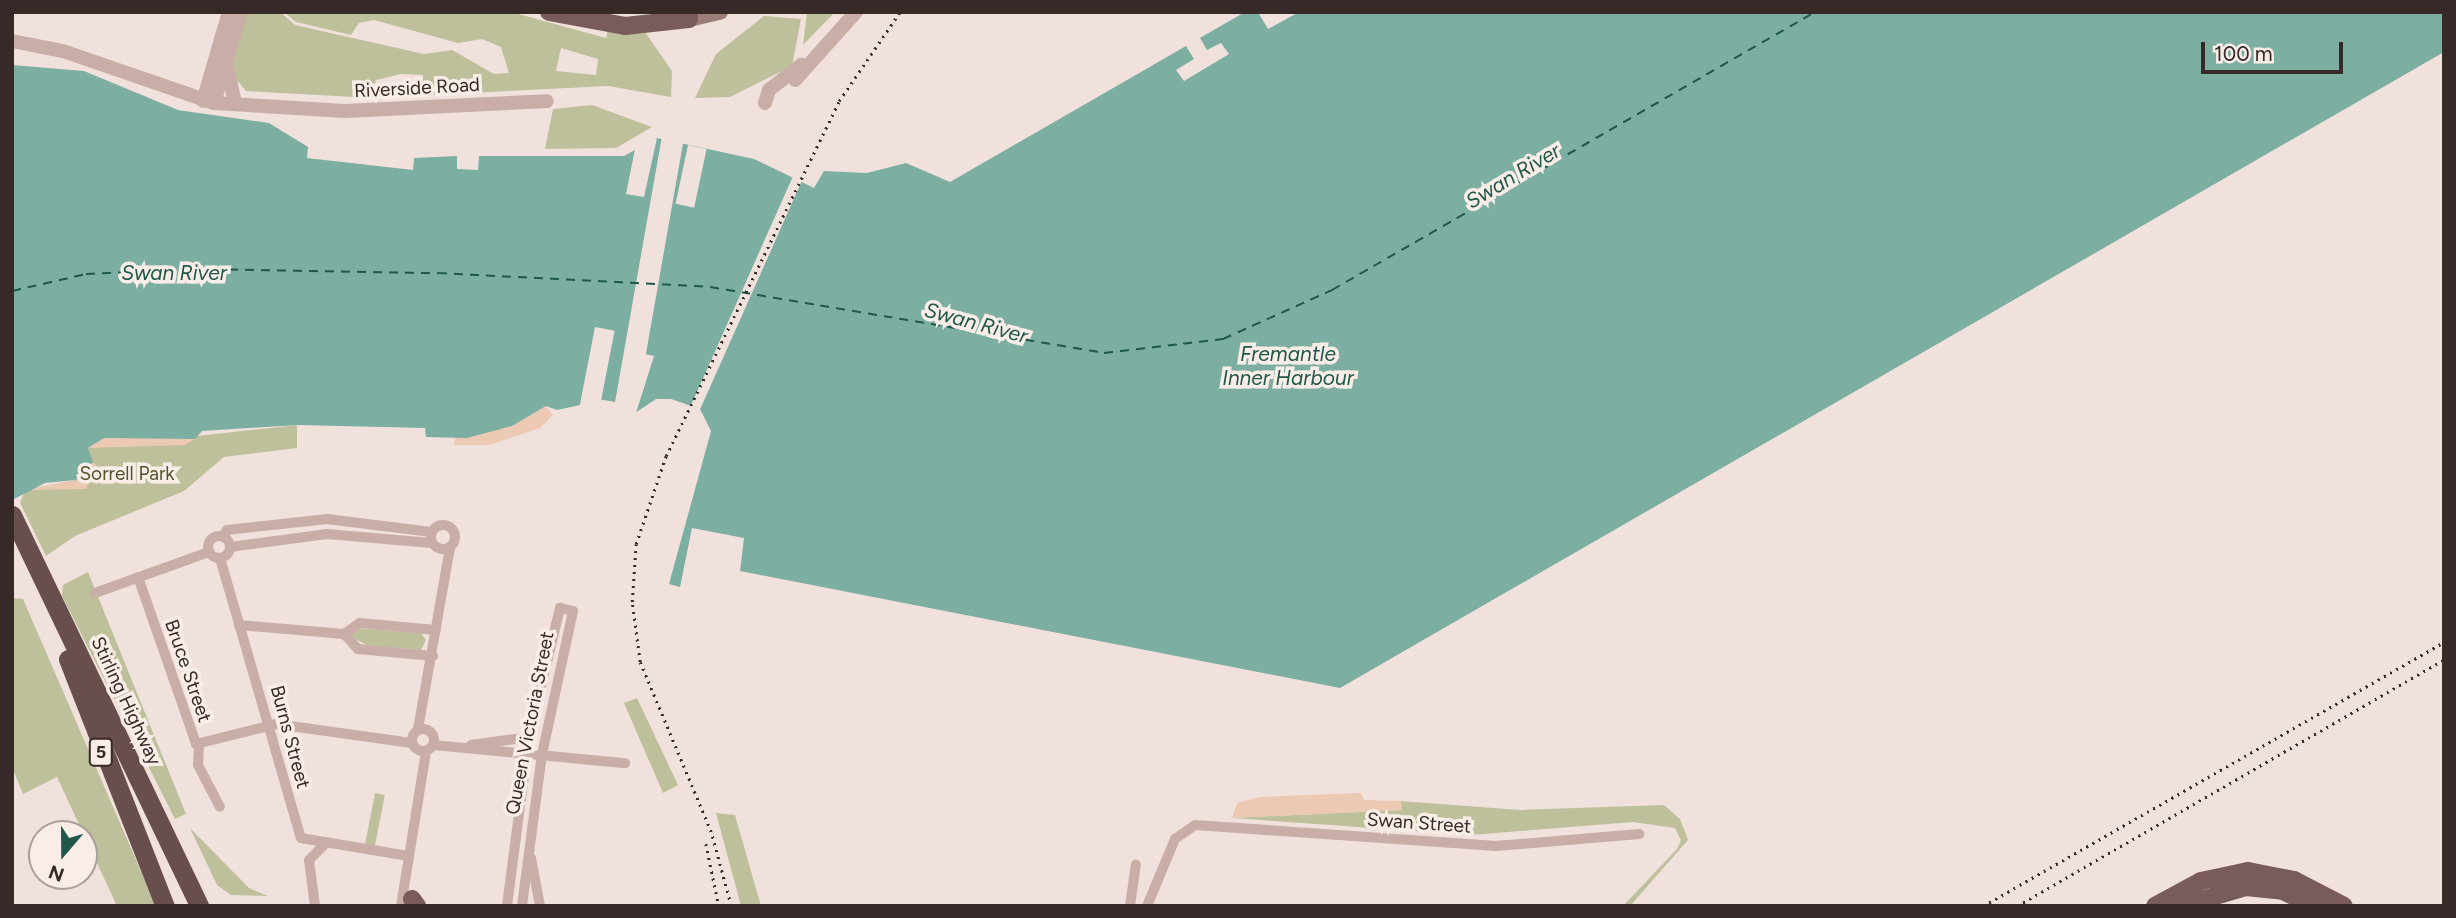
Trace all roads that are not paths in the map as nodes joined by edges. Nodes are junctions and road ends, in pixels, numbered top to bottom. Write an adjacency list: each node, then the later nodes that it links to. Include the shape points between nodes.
1 (229, 12): 12 (street)
2 (241, 12): 8 (street)
3 (549, 12): 6 (main road, via 625,26)
4 (720, 12): 6 (main road)
5 (856, 12): 9 (street)
6 (684, 16)
7 (12, 41): 12 (street, Riverside Road)
8 (225, 58): 11 (street); 12 (street)
9 (808, 62): 10 (street); 14 (street, via 769,90)
10 (795, 80)
11 (234, 97): 12 (street, Riverside Road); 15 (street, Riverside Road)
12 (209, 98): 15 (street, Riverside Road)
13 (547, 100): 15 (street, Riverside Road, via 345,111)
14 (765, 103)
15 (289, 107)
16 (12, 515): 27 (highway, Stirling Highway / 5)
17 (223, 536): 19 (street, via 227,530 327,519); 20 (street); 22 (street, via 210,540)
18 (12, 537): 27 (highway, Stirling Highway / 5)
19 (433, 541): 20 (street, via 327,534); 21 (street); 21 (street, via 440,525 451,528); 24 (street)
20 (230, 547): 23 (street)
21 (450, 547): 24 (street)
22 (209, 552): 23 (street); 25 (street)
23 (220, 558): 28 (street, Burns Street)
24 (444, 568): 29 (street)
25 (138, 577): 26 (street); 35 (street, Bruce Street)
26 (95, 593)
27 (45, 595): 45 (highway, Stirling Highway / 5); 49 (highway, Stirling Highway / 5)
28 (239, 625): 30 (street); 32 (street, Burns Street)
29 (436, 630): 30 (street, via 360,623); 31 (street)
30 (344, 634): 31 (street, via 358,649)
31 (433, 656): 34 (street)
32 (269, 726): 34 (street); 35 (street, Bruce Street); 41 (street, Burns Street, via 299,834)
33 (528, 737): 34 (street, via 501,745); 36 (street, Queen Victoria Street); 37 (street, Queen Victoria Street, via 560,608 572,611)
34 (422, 740): 36 (street); 43 (street)
35 (199, 745): 39 (street, via 198,765)
36 (526, 754): 37 (street); 52 (street, Queen Victoria Street)
37 (542, 754): 38 (street); 42 (street, Queen Victoria Street)
38 (625, 763)
39 (220, 807)
40 (1640, 834): 48 (street, Swan Street, via 1496,846 1195,825 1175,839)
41 (323, 846): 43 (street); 51 (street, via 309,860)
42 (528, 852): 53 (street, Queen Victoria Street); 54 (street)
43 (408, 856): 47 (street)
44 (1136, 864): 46 (street)
45 (196, 900): 50 (highway)
46 (1130, 903): 48 (street)
47 (410, 904)
48 (1147, 904)
49 (165, 906)
50 (212, 906)
51 (314, 906)
52 (507, 906)
53 (522, 906)
54 (540, 906)
55 (2155, 906): 58 (main road, via 2201,881 2248,871 2294,880)
56 (2181, 906): 57 (main road, via 2246,887 2283,891)
57 (2314, 906)
58 (2344, 906)

